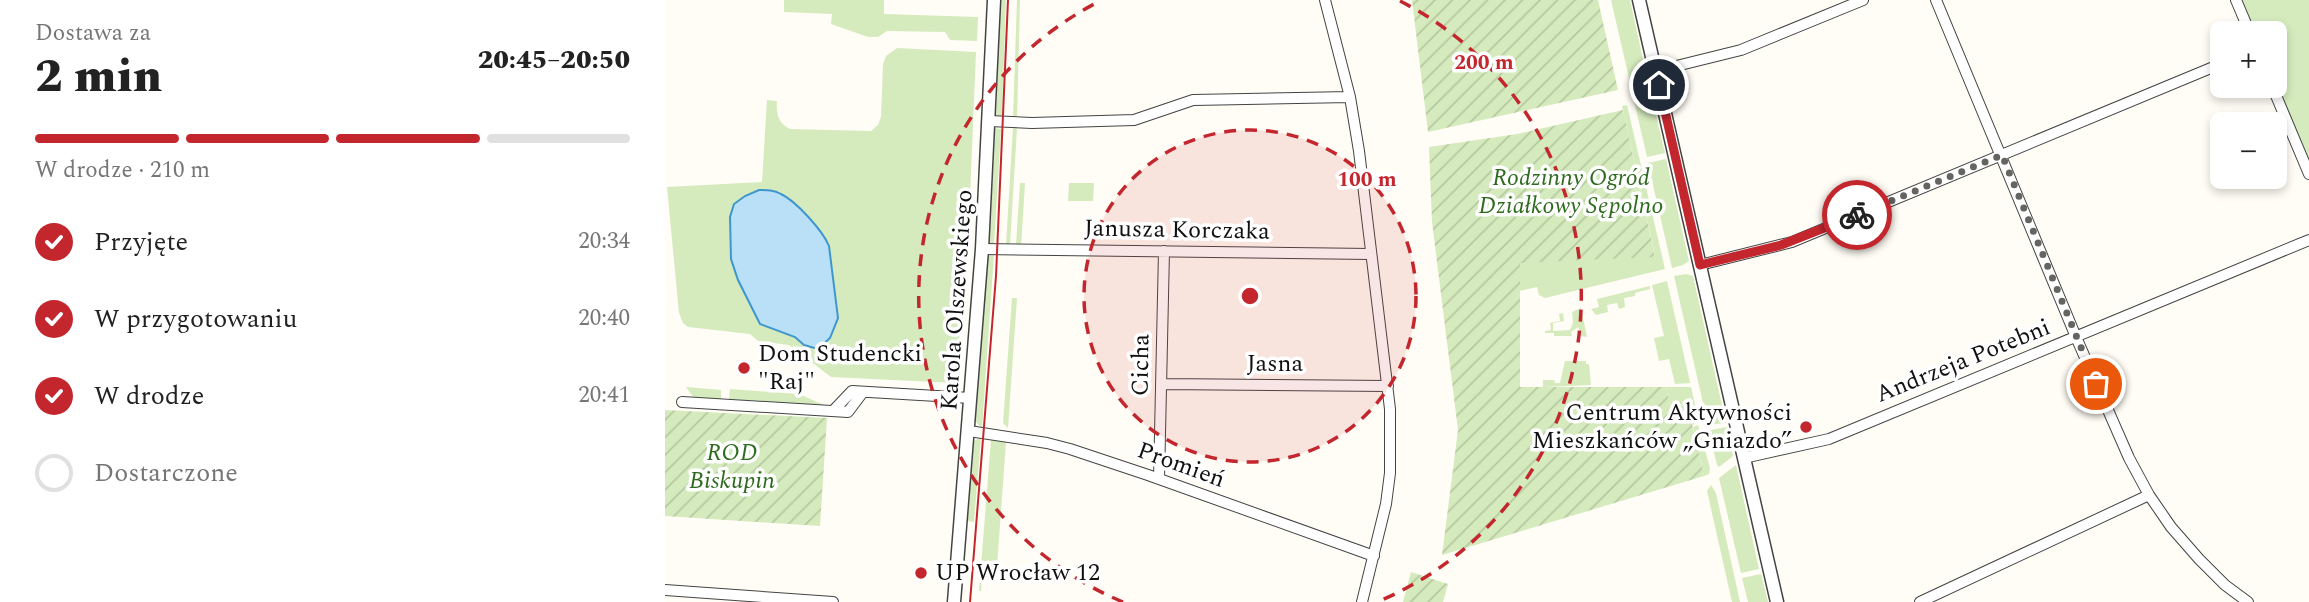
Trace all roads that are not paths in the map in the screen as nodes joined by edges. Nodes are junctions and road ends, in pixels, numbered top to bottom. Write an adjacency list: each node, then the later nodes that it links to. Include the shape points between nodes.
1 (993, 0): 12 (street, Karola Olszewskiego)
2 (1325, 0): 10 (street)
3 (1639, 0): 9 (street)
4 (1863, 0): 9 (street, via 1741,50)
5 (1936, 0): 13 (street)
6 (2236, 0): 7 (street)
7 (2245, 21)
8 (2210, 69): 13 (street)
9 (1656, 71): 19 (street)
10 (1350, 97): 12 (street, via 1193,100 1134,120); 18 (street)
11 (2277, 98): 14 (street)
12 (989, 121): 16 (street, Karola Olszewskiego)
13 (2002, 155): 19 (street, via 1792,242); 20 (street)
14 (2309, 174)
15 (2309, 240): 20 (street, Andrzeja Potebni)
16 (982, 250): 17 (street, Janusza Korczaka); 23 (street, Karola Olszewskiego)
17 (1164, 251): 18 (street, Janusza Korczaka); 21 (street, Cicha)
18 (1371, 254): 22 (street)
19 (1700, 265): 26 (street)
20 (2076, 337): 26 (street, Andrzeja Potebni, via 1829,439); 28 (street)
21 (1162, 384): 22 (street, Jasna); 27 (street, Cicha)
22 (1388, 386): 29 (street, via 1390,472)
23 (971, 398): 24 (street, via 863,392 848,412); 25 (street, Karola Olszewskiego)
24 (682, 402)
25 (969, 431): 27 (street, Promień, via 1047,443); 32 (street, Karola Olszewskiego)
26 (1744, 458): 34 (street)
27 (1159, 479): 29 (street, Promień)
28 (2149, 495): 35 (street); 36 (street, via 2199,559)
29 (1374, 556): 33 (street)
30 (665, 590): 31 (street)
31 (833, 602)
32 (954, 602)
33 (1362, 602)
34 (1777, 602)
35 (1920, 602)
36 (2248, 602)

